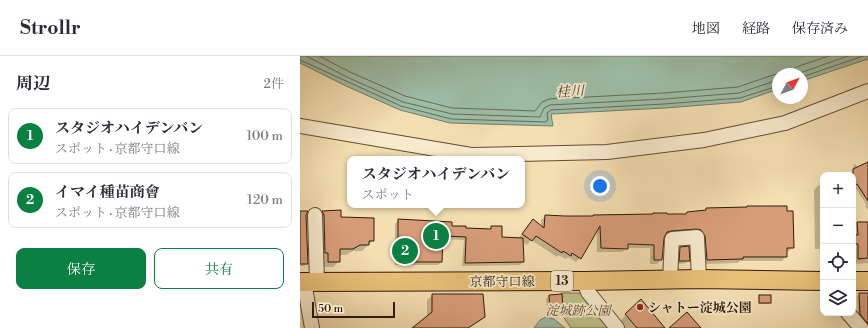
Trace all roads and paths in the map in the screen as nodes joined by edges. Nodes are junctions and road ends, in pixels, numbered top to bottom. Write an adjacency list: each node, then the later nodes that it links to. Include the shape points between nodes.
1 (868, 91): 2 (street, via 785,123 704,140 607,152 471,155)
2 (300, 126)
3 (315, 214): 10 (street)
4 (699, 279): 5 (main road, 京都守口線 / 13); 5 (street, via 697,237 672,238); 7 (main road, 京都守口線 / 13)
5 (670, 280): 6 (main road, 京都守口線 / 13)
6 (584, 281): 10 (main road, 京都守口線 / 13); 13 (street, via 588,292)
7 (820, 281)
8 (856, 281): 9 (main road)
9 (868, 281)
10 (307, 282): 12 (street)
11 (851, 316): 14 (street)
12 (312, 328)
13 (617, 328)
14 (861, 328)

